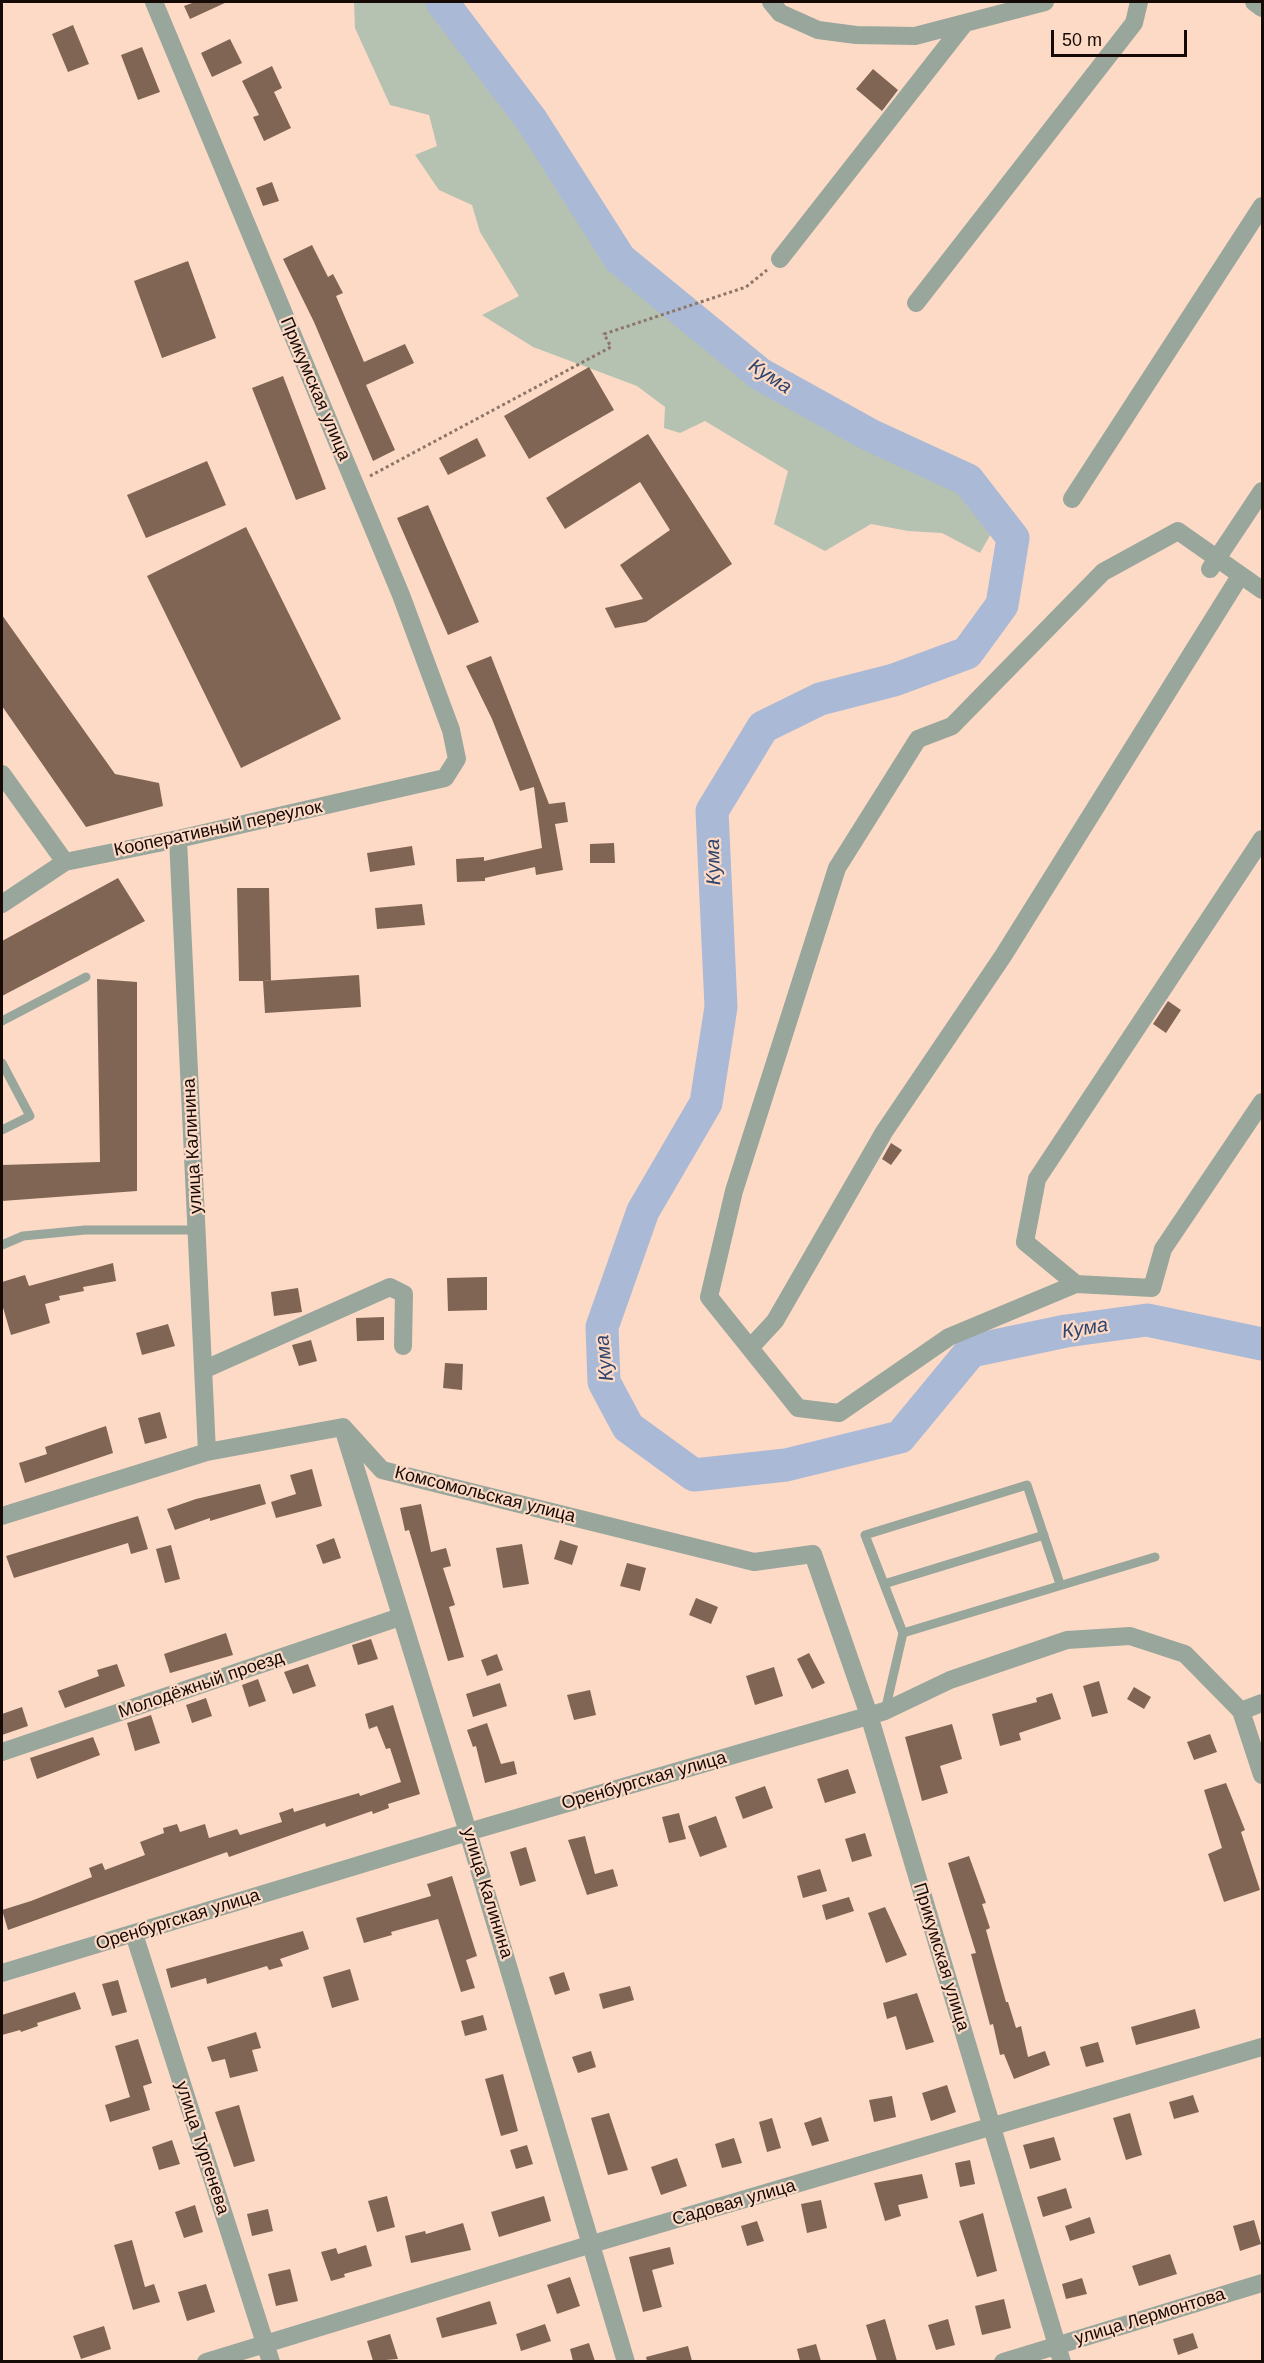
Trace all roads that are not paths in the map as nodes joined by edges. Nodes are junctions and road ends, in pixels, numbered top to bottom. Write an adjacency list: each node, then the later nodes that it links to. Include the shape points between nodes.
1 (154, 2): 17 (street, Прикумская улица, via 401,596 451,730 457,759)
2 (771, 2): 7 (street, via 780,13 818,30 856,35 915,36)
3 (1045, 2): 7 (street)
4 (1139, 2): 10 (street, via 1134,23)
5 (1254, 2): 6 (street)
6 (1263, 8)
7 (965, 23): 9 (street)
8 (1263, 206): 12 (street)
9 (780, 259)
10 (916, 303)
11 (1263, 491): 13 (street)
12 (1072, 499)
13 (1214, 563): 14 (street); 31 (street, via 1178,531 1103,572 952,726 918,739 837,868 735,1191 709,1297)
14 (1240, 576): 15 (street); 31 (street, via 1003,956 884,1132 775,1321)
15 (1263, 590)
16 (2, 774): 20 (street)
17 (445, 778): 18 (street, Кооперативный переулок)
18 (178, 839): 20 (street, Кооперативный переулок); 27 (street, улица Калинина)
19 (1263, 839): 29 (street, via 1037,1179 1025,1242)
20 (65, 862): 21 (street, Кооперативный переулок)
21 (2, 904)
22 (86, 977): 23 (lane)
23 (2, 1021)
24 (2, 1063): 26 (lane, via 30,1116)
25 (1263, 1102): 29 (street, via 1163,1250 1152,1288)
26 (2, 1130)
27 (197, 1230): 28 (lane, via 85,1230 23,1236); 32 (street, улица Калинина)
28 (2, 1245)
29 (1076, 1284): 31 (street, via 949,1336 839,1413 798,1408)
30 (403, 1346): 32 (street, via 404,1294 390,1287)
31 (750, 1348)
32 (203, 1370): 34 (street, улица Калинина)
33 (343, 1427): 34 (street); 37 (street, Комсомольская улица, via 382,1470 754,1562); 41 (street, улица Калинина)
34 (207, 1452): 35 (street)
35 (2, 1516)
36 (1044, 1535): 39 (lane); 39 (lane, via 1027,1485 865,1535); 40 (lane)
37 (813, 1554): 45 (street, Прикумская улица)
38 (1155, 1557): 40 (lane)
39 (884, 1584): 42 (lane)
40 (1060, 1584): 42 (lane)
41 (400, 1617): 46 (street, Молодёжный проезд); 48 (street, улица Калинина)
42 (903, 1633): 45 (lane)
43 (1263, 1703): 44 (street)
44 (1242, 1711): 45 (street, Оренбургская улица, via 1185,1654 1130,1636 1067,1640 950,1680); 47 (street)
45 (877, 1713): 48 (street, Оренбургская улица); 52 (street, Прикумская улица)
46 (2, 1752)
47 (1263, 1775)
48 (468, 1832): 49 (street, Оренбургская улица); 53 (street, улица Калинина)
49 (134, 1934): 50 (street, Оренбургская улица); 55 (street, улица Тургенева)
50 (2, 1973)
51 (1263, 2047): 52 (street, Садовая улица)
52 (992, 2128): 53 (street, Садовая улица); 56 (street, Прикумская улица)
53 (592, 2244): 55 (street, Садовая улица); 58 (street, улица Калинина)
54 (1263, 2283): 56 (street, улица Лермонтова)
55 (267, 2353): 57 (street, Садовая улица)
56 (1060, 2354): 59 (street, улица Лермонтова)
57 (206, 2361)
58 (626, 2361)
59 (1003, 2361)

